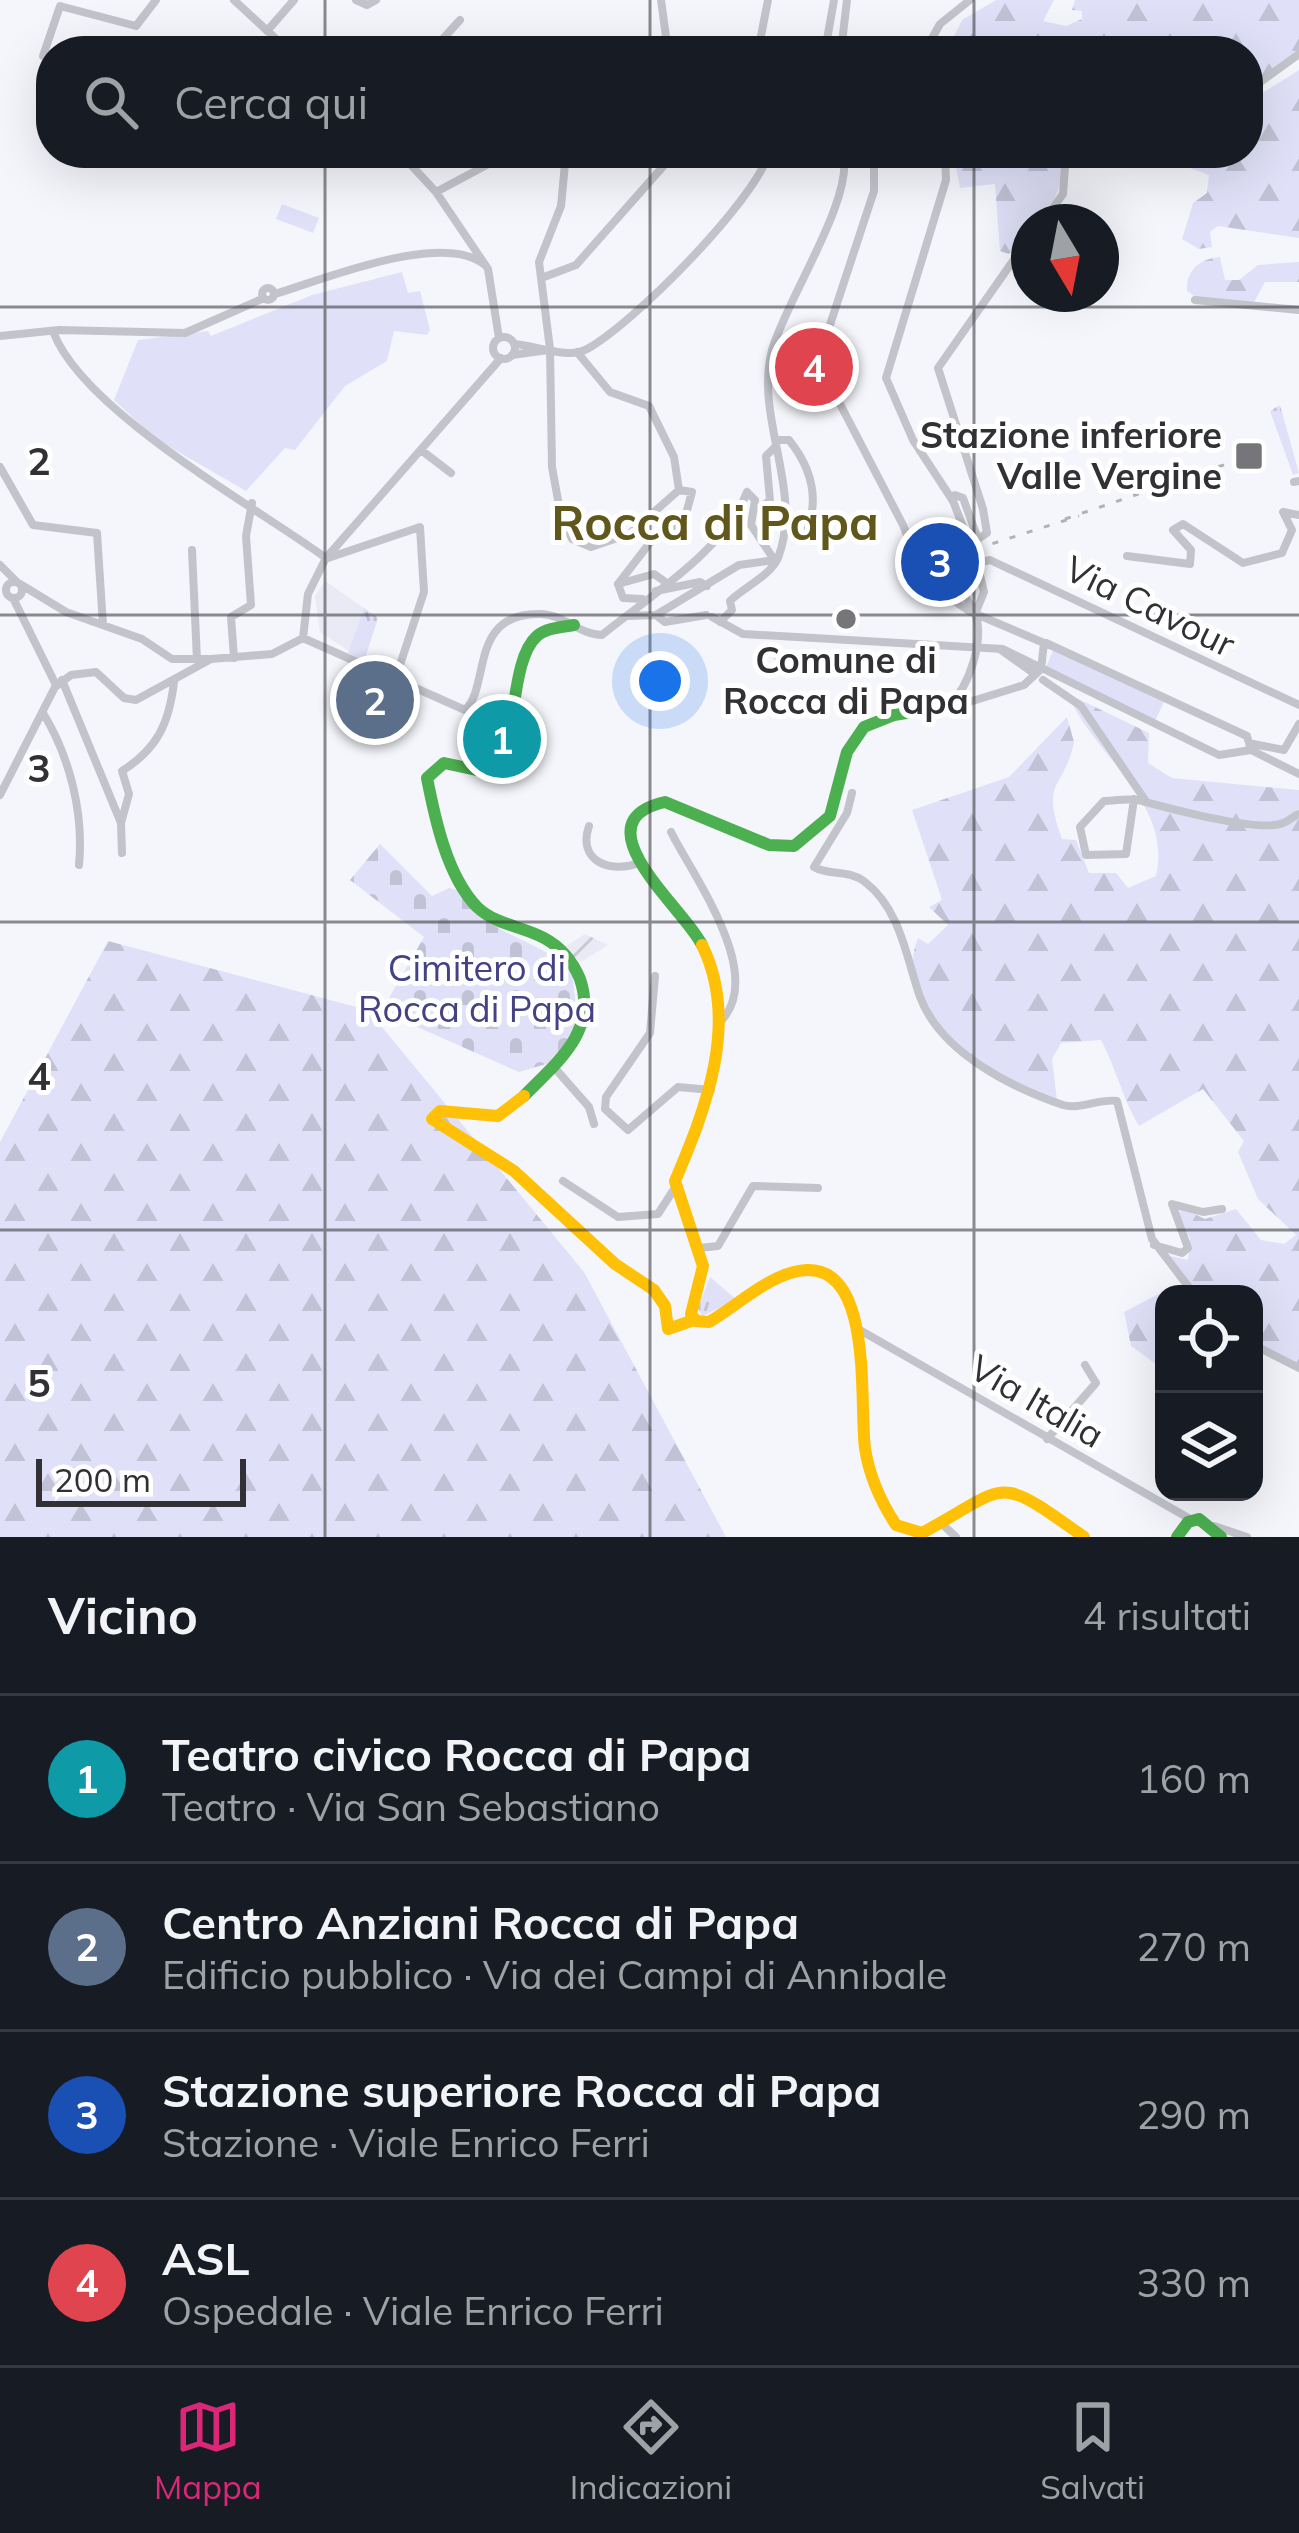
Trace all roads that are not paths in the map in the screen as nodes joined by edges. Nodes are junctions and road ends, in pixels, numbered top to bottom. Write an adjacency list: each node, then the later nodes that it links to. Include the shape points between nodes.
1 (156, 0): 13 (street, via 136,26 60,6)
2 (234, 0): 12 (street)
3 (294, 0): 12 (street)
4 (356, 0): 5 (street)
5 (376, 0)
6 (661, 0): 16 (street)
7 (768, 0): 17 (street)
8 (834, 0): 18 (street)
9 (848, 0): 19 (street)
10 (970, 0): 20 (street)
11 (460, 20): 15 (street)
12 (267, 31): 14 (street)
13 (50, 36)
14 (272, 36)
15 (446, 36)
16 (666, 36)
17 (761, 36)
18 (828, 36)
19 (843, 36)
20 (933, 36)
21 (1299, 54): 22 (street)
22 (1263, 81)
23 (414, 168): 32 (street)
24 (482, 168): 32 (street)
25 (565, 168): 36 (street, via 561,206 539,262)
26 (662, 168): 36 (street, via 576,265)
27 (761, 168): 46 (street, via 743,201 657,292)
28 (844, 168): 49 (street, via 771,353 767,395)
29 (874, 168): 74 (street, via 825,340 825,373 920,574)
30 (946, 168): 54 (street, via 886,373 913,440)
31 (1065, 168): 33 (street)
32 (436, 193): 35 (street)
33 (1057, 204)
34 (1011, 264): 54 (street, via 938,368 986,537 975,537 962,497)
35 (485, 265): 37 (street); 41 (street, via 468,254 430,252 275,294 185,333)
36 (544, 277): 45 (street)
37 (491, 278): 38 (street); 43 (street)
38 (503, 289)
39 (1195, 301): 40 (street)
40 (1299, 310)
41 (53, 331): 42 (street); 55 (street, via 68,361 145,436)
42 (0, 336)
43 (500, 338): 44 (street); 48 (street, via 494,349)
44 (514, 344): 45 (street); 47 (street)
45 (550, 349): 46 (street); 47 (street); 53 (street, via 553,473 562,518 578,543 625,536)
46 (577, 352): 53 (street, via 610,392 648,405)
47 (512, 355): 48 (street)
48 (501, 358): 50 (street)
49 (776, 443): 56 (street, via 766,456 770,501); 58 (street, via 789,440 808,470); 62 (street, via 783,523)
50 (421, 450): 52 (street); 61 (street)
51 (0, 467): 78 (street, via 33,525 96,532)
52 (451, 473)
53 (681, 490): 69 (street, via 692,492 686,519)
54 (953, 501): 63 (street, bridge)
55 (252, 503): 61 (street); 85 (street, via 251,602 230,619)
56 (753, 511): 62 (street, via 752,527); 68 (street, via 747,493 734,524)
57 (1299, 515): 60 (street, via 1283,512 1292,530 1282,553 1243,563 1183,524 1173,530 1191,550 1190,564)
58 (808, 528)
59 (192, 550): 87 (street)
60 (1127, 556)
61 (326, 558): 81 (street, via 308,593); 89 (street, via 420,527 424,592)
62 (777, 560): 70 (street, via 742,563); 77 (street, via 730,601 732,610)
63 (977, 562): 74 (street, via 984,592); 93 (street, Via Cavour, via 992,560)
64 (0, 565): 71 (street)
65 (957, 565): 67 (street)
66 (938, 579): 67 (street)
67 (953, 579): 74 (street)
68 (664, 581): 69 (street, via 654,574); 72 (street)
69 (618, 584): 73 (street, via 625,599)
70 (707, 586): 72 (street); 76 (street)
71 (12, 590): 78 (street); 91 (street)
72 (655, 590): 73 (street)
73 (645, 599): 75 (street)
74 (975, 614): 82 (street); 83 (street)
75 (626, 615): 76 (street); 79 (street, via 602,635)
76 (656, 615): 77 (street, via 665,622)
77 (713, 618): 80 (street, via 743,634)
78 (103, 625): 87 (street, via 172,659)
79 (574, 626): 89 (street, via 538,614 502,628 481,653 466,709); 111 (main road, via 541,633 529,647 499,766 481,772 442,764 427,778 473,904 495,922 550,940 576,970 582,1025)
80 (773, 636): 83 (street); 84 (street)
81 (303, 638): 85 (street, via 276,653); 89 (street)
82 (1044, 643): 88 (street); 96 (street, via 1247,736)
83 (976, 646): 88 (street, via 1000,648); 92 (street)
84 (777, 651)
85 (234, 658): 86 (street)
86 (211, 659): 87 (street); 90 (street)
87 (197, 660)
88 (1039, 674): 92 (street, bridge, via 1024,686); 96 (street, via 1219,755); 101 (street, via 1081,706)
89 (395, 680)
90 (174, 681): 91 (street, via 130,700 96,672); 103 (street, via 158,740 122,771 129,797)
91 (59, 682): 94 (street); 103 (street)
92 (949, 706): 107 (main road, via 860,730 834,814 798,844 769,845 658,803 631,828 629,847)
93 (1299, 706)
94 (42, 712): 99 (street); 108 (street, via 81,822)
95 (1299, 724): 96 (street, via 1284,750)
96 (1252, 747): 97 (street)
97 (1299, 774)
98 (852, 793): 118 (street, via 815,868 854,875 875,892 905,942 924,1006 979,1064 1061,1104 1117,1101)
99 (0, 795)
100 (1130, 799): 100 (street, via 1100,803 1080,827 1086,855 1126,854); 101 (street)
101 (1147, 802): 102 (street, via 1243,822 1281,824)
102 (1299, 814)
103 (121, 823): 106 (street)
104 (589, 826): 107 (street, via 586,845 597,862)
105 (671, 832): 110 (street, via 734,953 727,1015)
106 (122, 853)
107 (639, 863): 110 (main road, via 712,956)
108 (79, 865)
109 (655, 976): 112 (street, via 650,1033 604,1106 630,1130 678,1087)
110 (717, 1025): 112 (main road)
111 (553, 1066): 113 (street); 121 (main road, via 500,1119 440,1111 431,1119 517,1173 654,1290 669,1330)
112 (711, 1090): 115 (main road)
113 (594, 1124)
114 (563, 1180): 115 (street, via 627,1218 658,1214)
115 (676, 1186): 119 (main road)
116 (818, 1188): 119 (street, via 751,1187 718,1246)
117 (1222, 1209): 118 (street, via 1172,1204 1188,1248)
118 (1154, 1245): 120 (street)
119 (699, 1248): 121 (main road, via 704,1276)
120 (1187, 1285)
121 (694, 1320): 122 (main road, via 710,1321 789,1275 818,1270 846,1290)
122 (857, 1328): 126 (street, Via Italia); 128 (main road, via 873,1479 902,1530 919,1534)
123 (1263, 1350): 125 (street)
124 (1085, 1365): 126 (street, via 1096,1383)
125 (1299, 1368)
126 (1047, 1438): 127 (street, Via Italia)
127 (1192, 1520): 129 (main road); 132 (main road)
128 (940, 1522): 130 (street); 131 (main road, via 980,1495 1004,1491)
129 (1217, 1532): 133 (street)
130 (956, 1537)
131 (1084, 1537)
132 (1177, 1537)
133 (1247, 1537)

